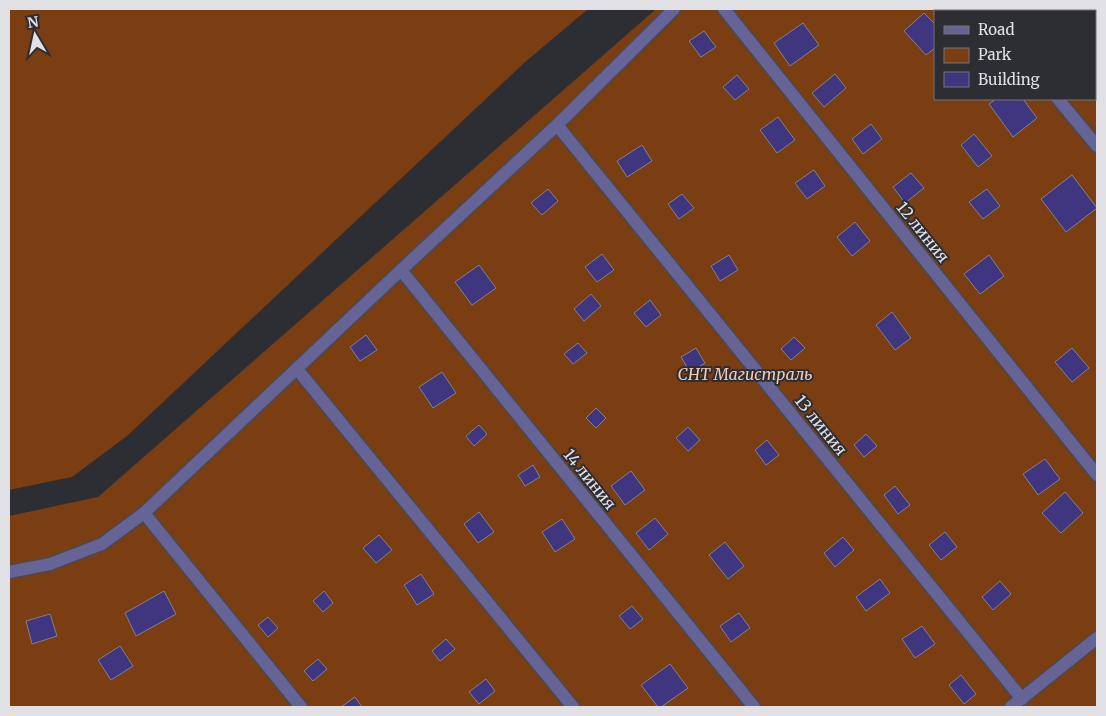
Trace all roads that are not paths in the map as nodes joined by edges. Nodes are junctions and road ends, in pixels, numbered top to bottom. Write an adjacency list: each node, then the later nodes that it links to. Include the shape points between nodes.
1 (674, 9): 4 (street)
2 (724, 9): 8 (street, 12 линия)
3 (1059, 100): 5 (street)
4 (557, 125): 6 (street); 12 (street, 13 линия)
5 (1097, 146)
6 (402, 270): 7 (street); 15 (street, 14 линия)
7 (297, 369): 9 (street); 14 (street)
8 (1097, 476)
9 (144, 513): 10 (street, via 102,544 50,564); 13 (street)
10 (9, 572)
11 (1097, 638): 12 (street)
12 (1022, 699): 16 (street)
13 (301, 707)
14 (572, 707)
15 (754, 707)
16 (1012, 707)

